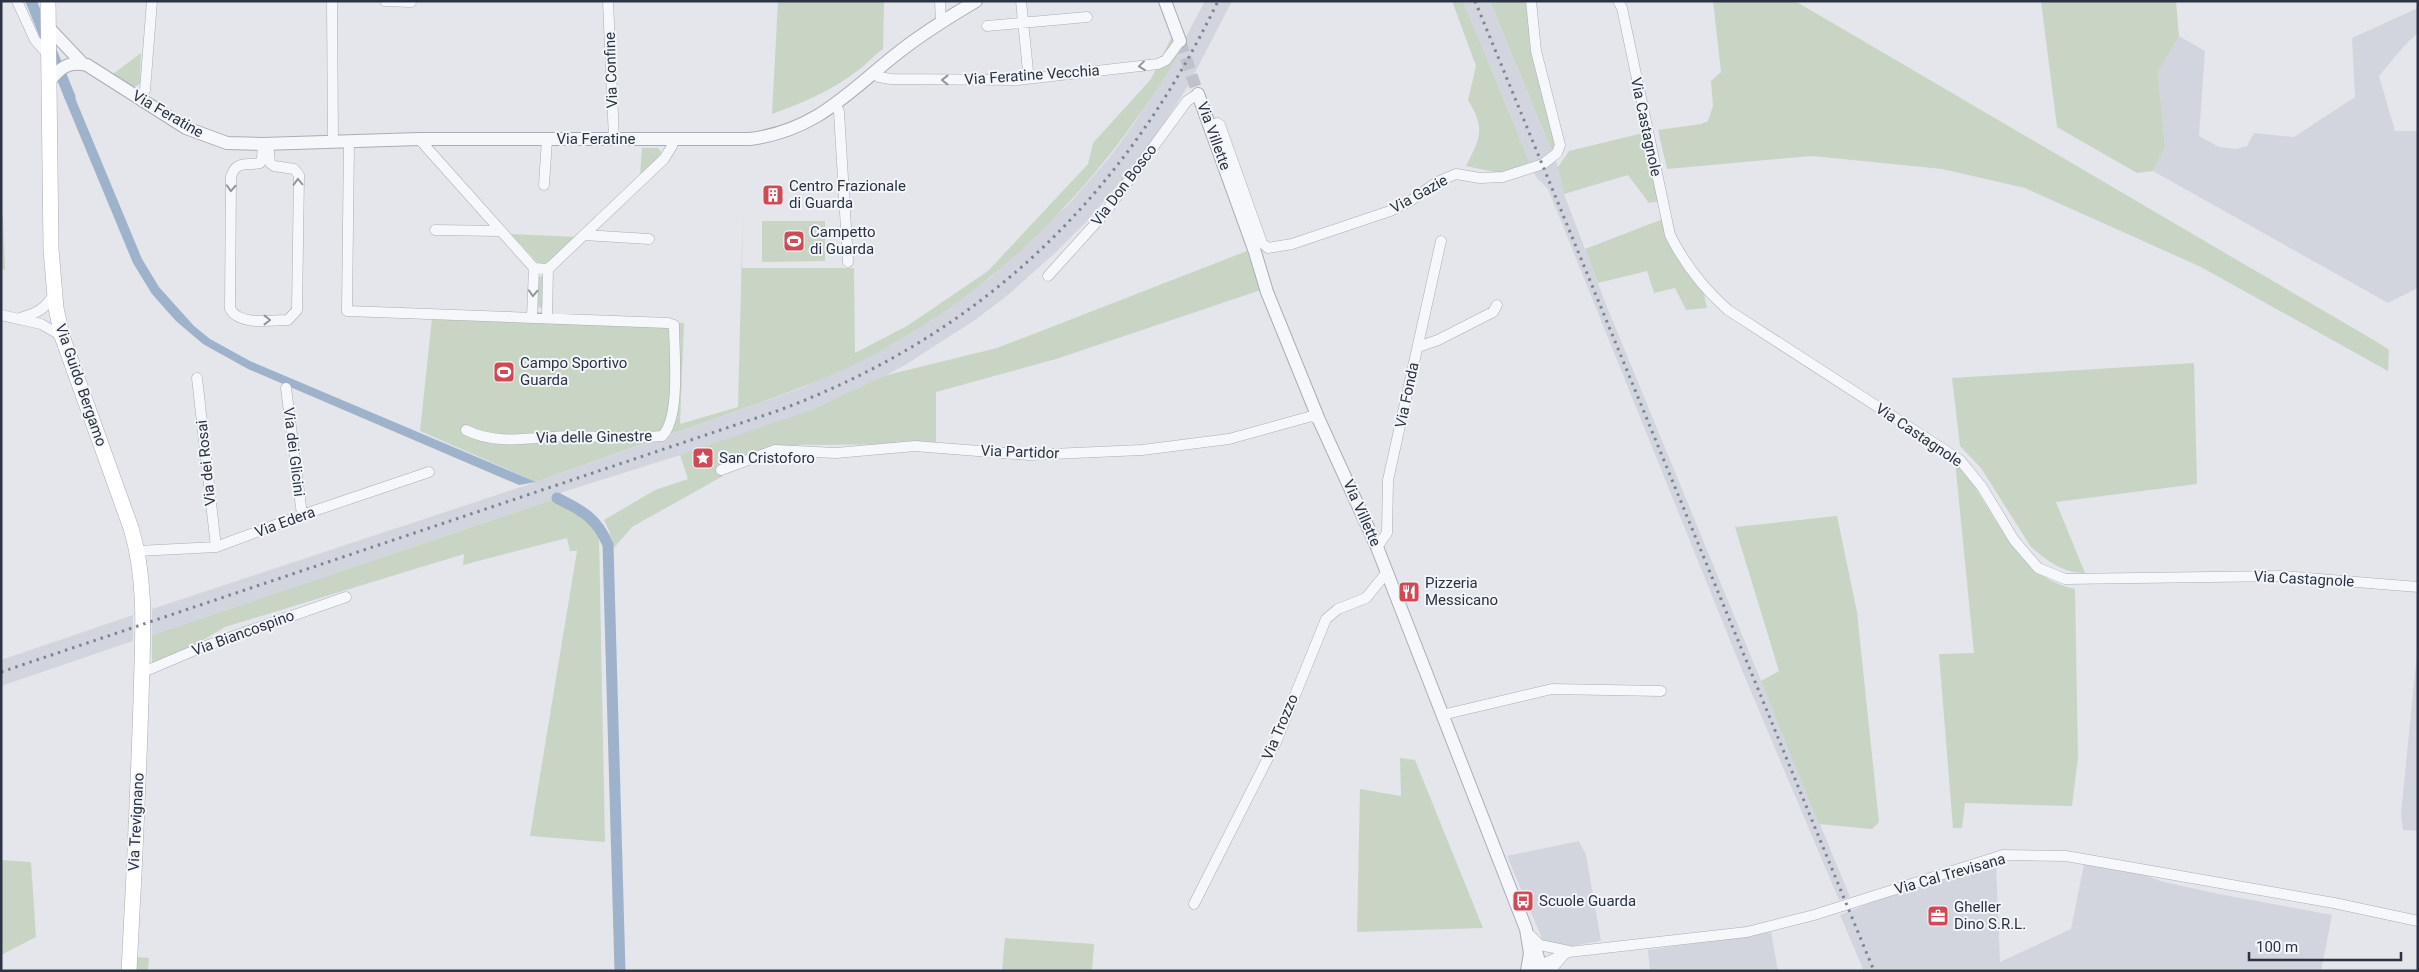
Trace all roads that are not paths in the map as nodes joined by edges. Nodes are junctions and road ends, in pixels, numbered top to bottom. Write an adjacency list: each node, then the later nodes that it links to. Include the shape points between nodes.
1 (17, 1): 21 (street, via 35,40)
2 (48, 1): 18 (main road, Via Guido Bergamo)
3 (152, 1): 27 (street, via 146,90)
4 (332, 1): 34 (street)
5 (385, 1): 13 (street)
6 (608, 1): 32 (street, Via Confine)
7 (940, 1): 15 (street)
8 (976, 1): 15 (street, Via Feratine)
9 (1021, 1): 16 (street)
10 (1165, 1): 19 (street)
11 (1531, 1): 29 (street, Via Gazie, via 1536,51 1560,145 1557,153 1543,164 1503,177 1456,174 1390,211 1292,244 1268,248 1262,243 1220,125)
12 (1618, 1): 66 (street, Via Castagnole, via 1670,235 1680,256 1711,295 1728,310 1960,460 1982,486 2014,540 2038,568 2065,579 2283,576)
13 (411, 2)
14 (1087, 18): 16 (street)
15 (941, 22): 24 (street, Via Feratine)
16 (1023, 23): 17 (street); 23 (street)
17 (987, 26)
18 (48, 27): 20 (street, Via Feratine); 21 (main road, Via Guido Bergamo)
19 (1180, 41): 24 (street, Via Feratine Vecchia, one-way to 24, via 1166,60 1158,64 1037,78 900,80)
20 (69, 51): 21 (street, via 55,48); 22 (street, Via Feratine)
21 (48, 56): 22 (street); 25 (main road, Via Guido Bergamo)
22 (79, 63): 25 (street, via 62,68); 27 (street, Via Feratine)
23 (1028, 71)
24 (874, 74): 28 (street, Via Feratine)
25 (48, 83): 47 (main road, Via Guido Bergamo, via 51,249)
26 (1198, 94): 29 (street, Via Villette); 46 (street, Via Don Bosco, via 1187,101 1104,214)
27 (141, 99): 36 (street, Via Feratine, via 186,128 212,139 227,143)
28 (836, 106): 33 (street, Via Feratine, via 808,122 763,137); 43 (street, via 839,112)
29 (1210, 126): 57 (street, Via Villette, via 1267,292)
30 (419, 139): 31 (street, Via Feratine); 35 (street, Via Feratine); 39 (street)
31 (547, 139): 32 (street, Via Feratine); 37 (street)
32 (614, 139): 33 (street, Via Feratine)
33 (674, 139): 40 (street, via 664,159)
34 (333, 141): 35 (street, Via Feratine); 36 (street, Via Feratine)
35 (349, 141): 50 (street, Via delle Ginestre, via 347,310)
36 (265, 144): 36 (street, one-way to 36, via 260,162 236,166 231,177 230,309 238,318 247,320 288,320 296,310 299,175 294,169 270,163)
37 (544, 185)
38 (435, 230): 39 (street)
39 (500, 231): 44 (street)
40 (584, 235): 41 (street); 45 (street)
41 (649, 239)
42 (1441, 241): 54 (street, Via Fonda)
43 (848, 262)
44 (534, 268): 45 (street); 50 (street, one-way to 50)
45 (548, 270): 52 (street)
46 (1048, 276)
47 (55, 294): 51 (street, via 42,310); 53 (main road, Via Guido Bergamo)
48 (1497, 305): 54 (street, via 1493,312)
49 (1, 315): 51 (street)
50 (532, 317): 52 (street, Via delle Ginestre)
51 (19, 318): 53 (street, via 52,329)
52 (547, 318): 58 (street, Via delle Ginestre, via 674,325 673,410 667,432 662,436 645,438 570,436 513,439 476,435)
53 (62, 336): 64 (main road, Via Guido Bergamo)
54 (1418, 347): 63 (street, Via Fonda, via 1388,480 1388,533)
55 (197, 378): 62 (street, Via dei Rosai)
56 (286, 388): 61 (street, Via dei Glicini)
57 (1319, 420): 59 (street, Via Partidor, via 1312,416 1229,439 1142,450 1029,455 915,446 836,453 775,450); 63 (street, Via Villette)
58 (466, 430)
59 (721, 470)
60 (429, 472): 61 (street, Via Edera)
61 (302, 515): 62 (street, Via Edera)
62 (216, 547): 64 (street, Via Edera)
63 (1377, 548): 65 (street, Via Villette)
64 (138, 551): 68 (main road, Via Guido Bergamo, via 143,609)
65 (1387, 572): 70 (street, Via Villette); 71 (street, Via Trozzo, via 1366,598 1338,609 1326,619 1276,742)
66 (2418, 586)
67 (346, 597): 68 (street, Via Biancospino, via 209,644)
68 (141, 673): 75 (main road, Via Trevignano)
69 (1661, 691): 70 (street, via 1552,689)
70 (1442, 715): 73 (street, Via Villette)
71 (1194, 904)
72 (2418, 921): 74 (street, Via Cal Trevisana, via 2066,856 2003,855 1814,915 1747,932)
73 (1526, 930): 74 (street, Via Cal Trevisana, via 1540,945); 76 (street, Via Villette, via 1530,953); 77 (street, Via Villette, via 1536,948)
74 (1571, 952): 77 (street, Via Cal Trevisana, via 1545,962); 78 (street)
75 (129, 971)
76 (1527, 971)
77 (1540, 971)
78 (1550, 971)

